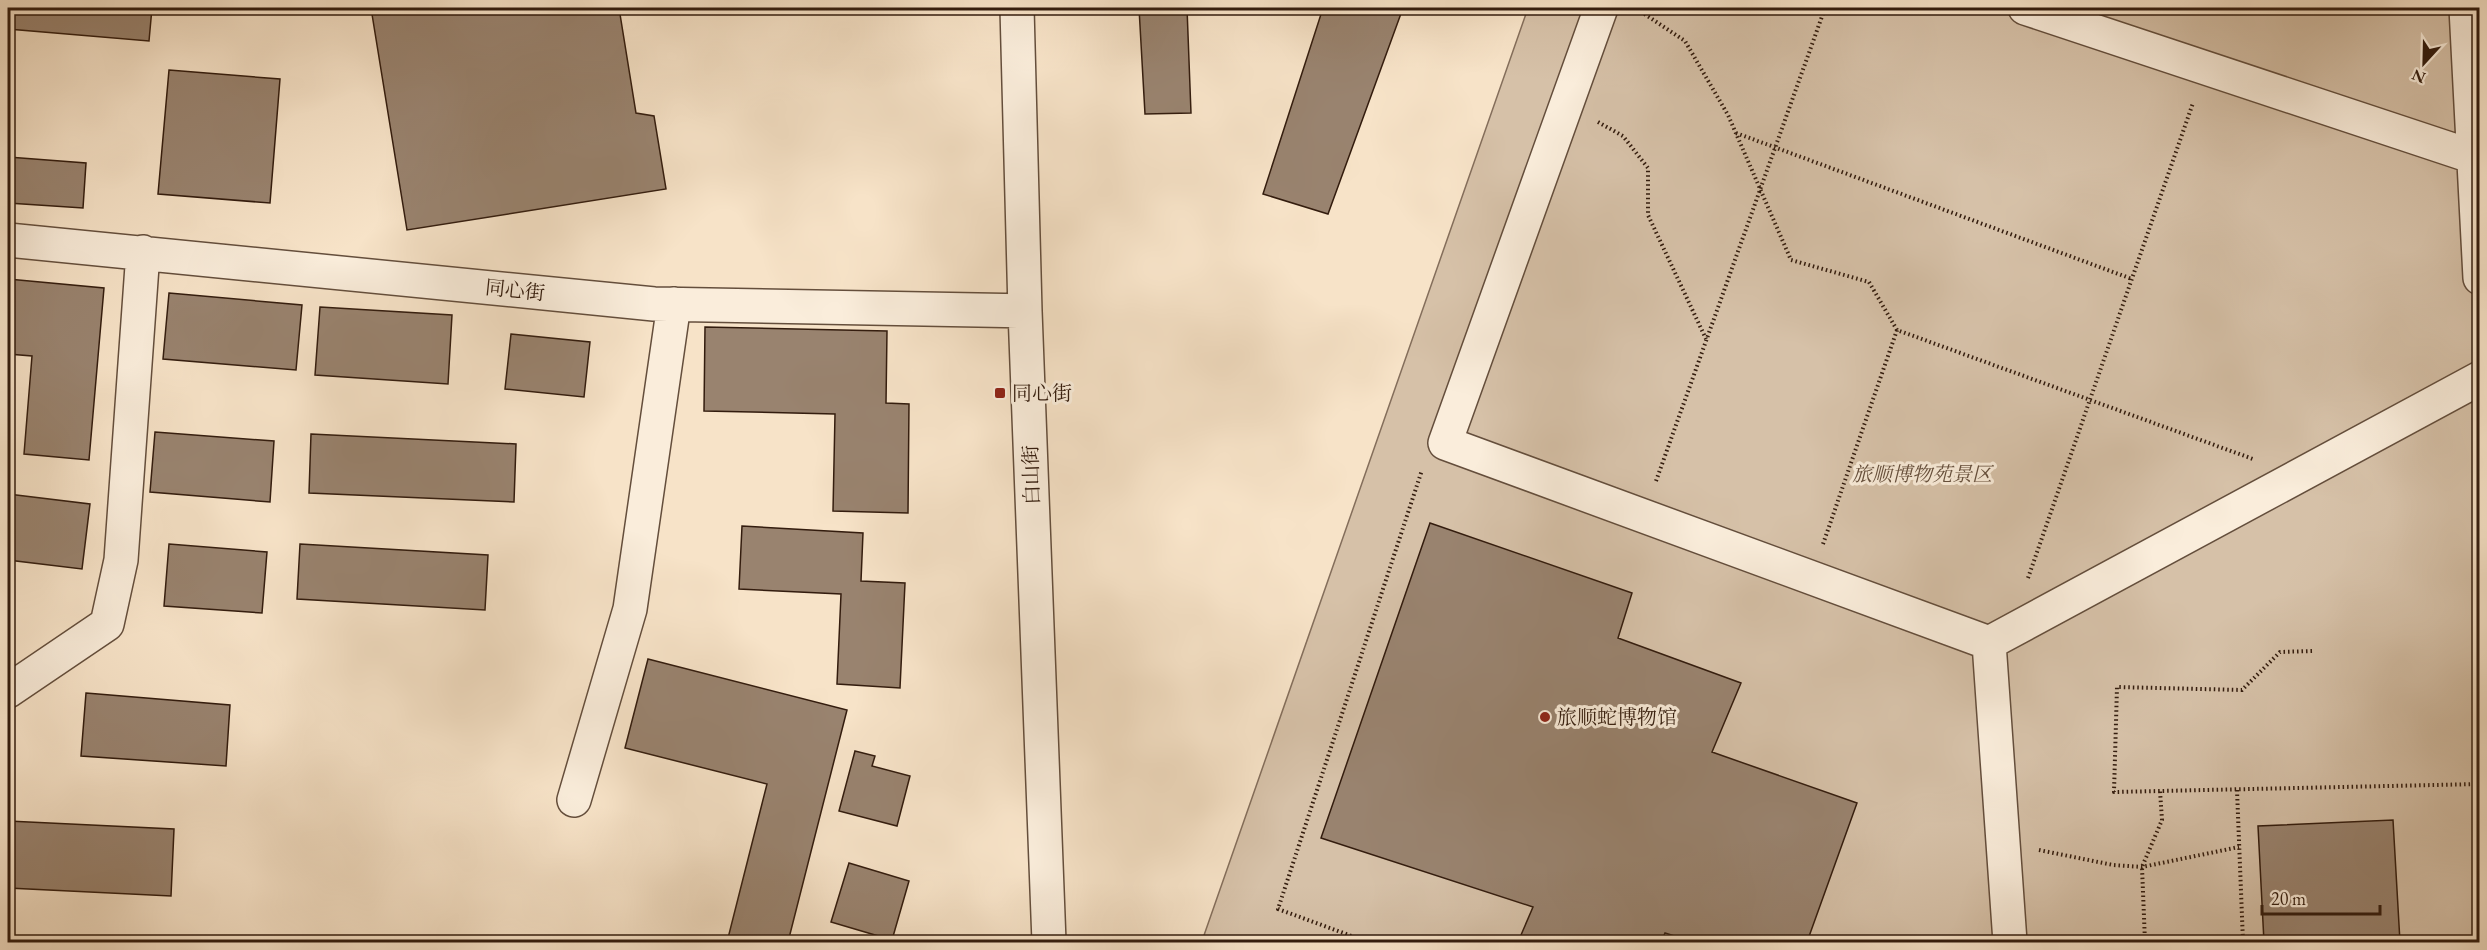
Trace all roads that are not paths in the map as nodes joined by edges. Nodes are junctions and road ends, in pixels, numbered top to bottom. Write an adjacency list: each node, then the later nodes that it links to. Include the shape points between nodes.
1 (1017, 8): 10 (street, 白山街)
2 (1601, 8): 12 (street, via 1445,443 1812,578)
3 (2025, 8): 5 (street)
4 (2466, 8): 5 (street)
5 (2477, 159): 8 (street)
6 (8, 240): 7 (street, 同心街)
7 (143, 252): 9 (street, 同心街); 13 (street, via 122,560 107,624)
8 (2480, 278)
9 (674, 304): 10 (street, 同心街); 14 (street, via 630,609)
10 (1025, 311): 15 (street, 白山街)
11 (2480, 378): 12 (street)
12 (1999, 638): 16 (street, via 2003,842)
13 (8, 691)
14 (574, 800)
15 (1049, 942)
16 (2010, 942)

